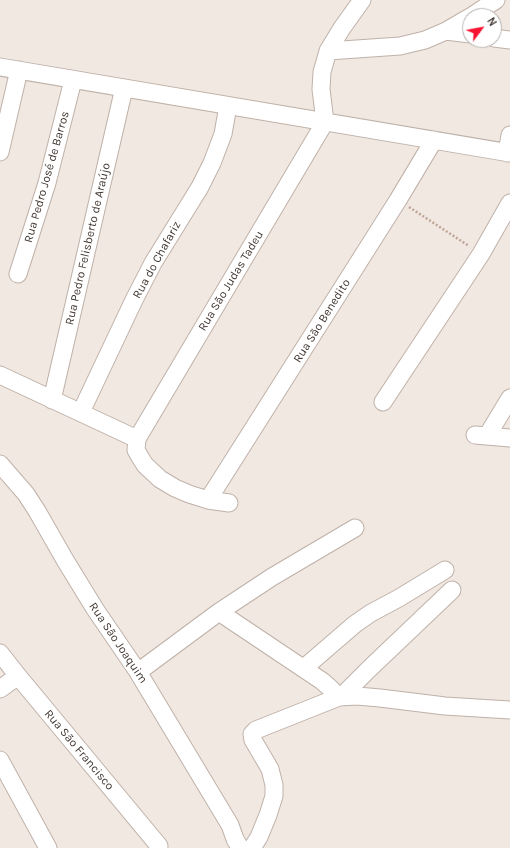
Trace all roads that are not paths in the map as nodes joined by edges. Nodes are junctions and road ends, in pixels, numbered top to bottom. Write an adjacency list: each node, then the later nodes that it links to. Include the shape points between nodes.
1 (362, 0): 7 (street)
2 (496, 0): 3 (street)
3 (484, 8)
4 (462, 22): 5 (street)
5 (446, 31): 6 (street); 7 (street, via 425,40 400,46)
6 (462, 33)
7 (328, 52): 13 (street, via 322,72 321,89)
8 (0, 67): 9 (street)
9 (19, 70): 10 (street); 16 (street)
10 (74, 80): 11 (street); 19 (street, Rua Pedro José de Barros, via 47,183)
11 (124, 88): 12 (street); 22 (street, Rua Pedro Felisberto de Araújo)
12 (228, 106): 13 (street); 24 (street, Rua do Chafariz, via 223,134 212,163 153,263)
13 (324, 122): 15 (street); 26 (street, Rua São Judas Tadeu)
14 (510, 136): 17 (street)
15 (434, 140): 17 (street); 28 (street, Rua São Benedito)
16 (0, 152)
17 (508, 153)
18 (510, 203): 23 (street, via 481,254)
19 (18, 274)
20 (0, 375): 22 (street)
21 (510, 398): 25 (street, via 481,435)
22 (52, 400): 24 (street)
23 (383, 402)
24 (81, 412): 26 (street)
25 (510, 438)
26 (137, 439): 28 (street, via 136,450 145,466 160,479 182,491)
27 (0, 464): 36 (street, Rua São Joaquim, via 38,512 95,609)
28 (208, 500): 29 (street)
29 (229, 503)
30 (355, 528): 33 (street)
31 (445, 570): 35 (street, via 355,624)
32 (452, 590): 39 (street)
33 (219, 612): 35 (street); 36 (street)
34 (0, 653): 37 (street, Rua São Francisco)
35 (304, 668): 39 (street)
36 (138, 672): 44 (street, Rua São Joaquim, via 230,825)
37 (18, 676): 38 (street); 42 (street, Rua São Francisco)
38 (0, 690)
39 (340, 697): 40 (street, via 380,698); 45 (street, via 256,730 252,734 270,768 274,785 274,796 268,815)
40 (510, 710)
41 (0, 760): 43 (street)
42 (159, 846)
43 (48, 848)
44 (240, 848)
45 (252, 848)

